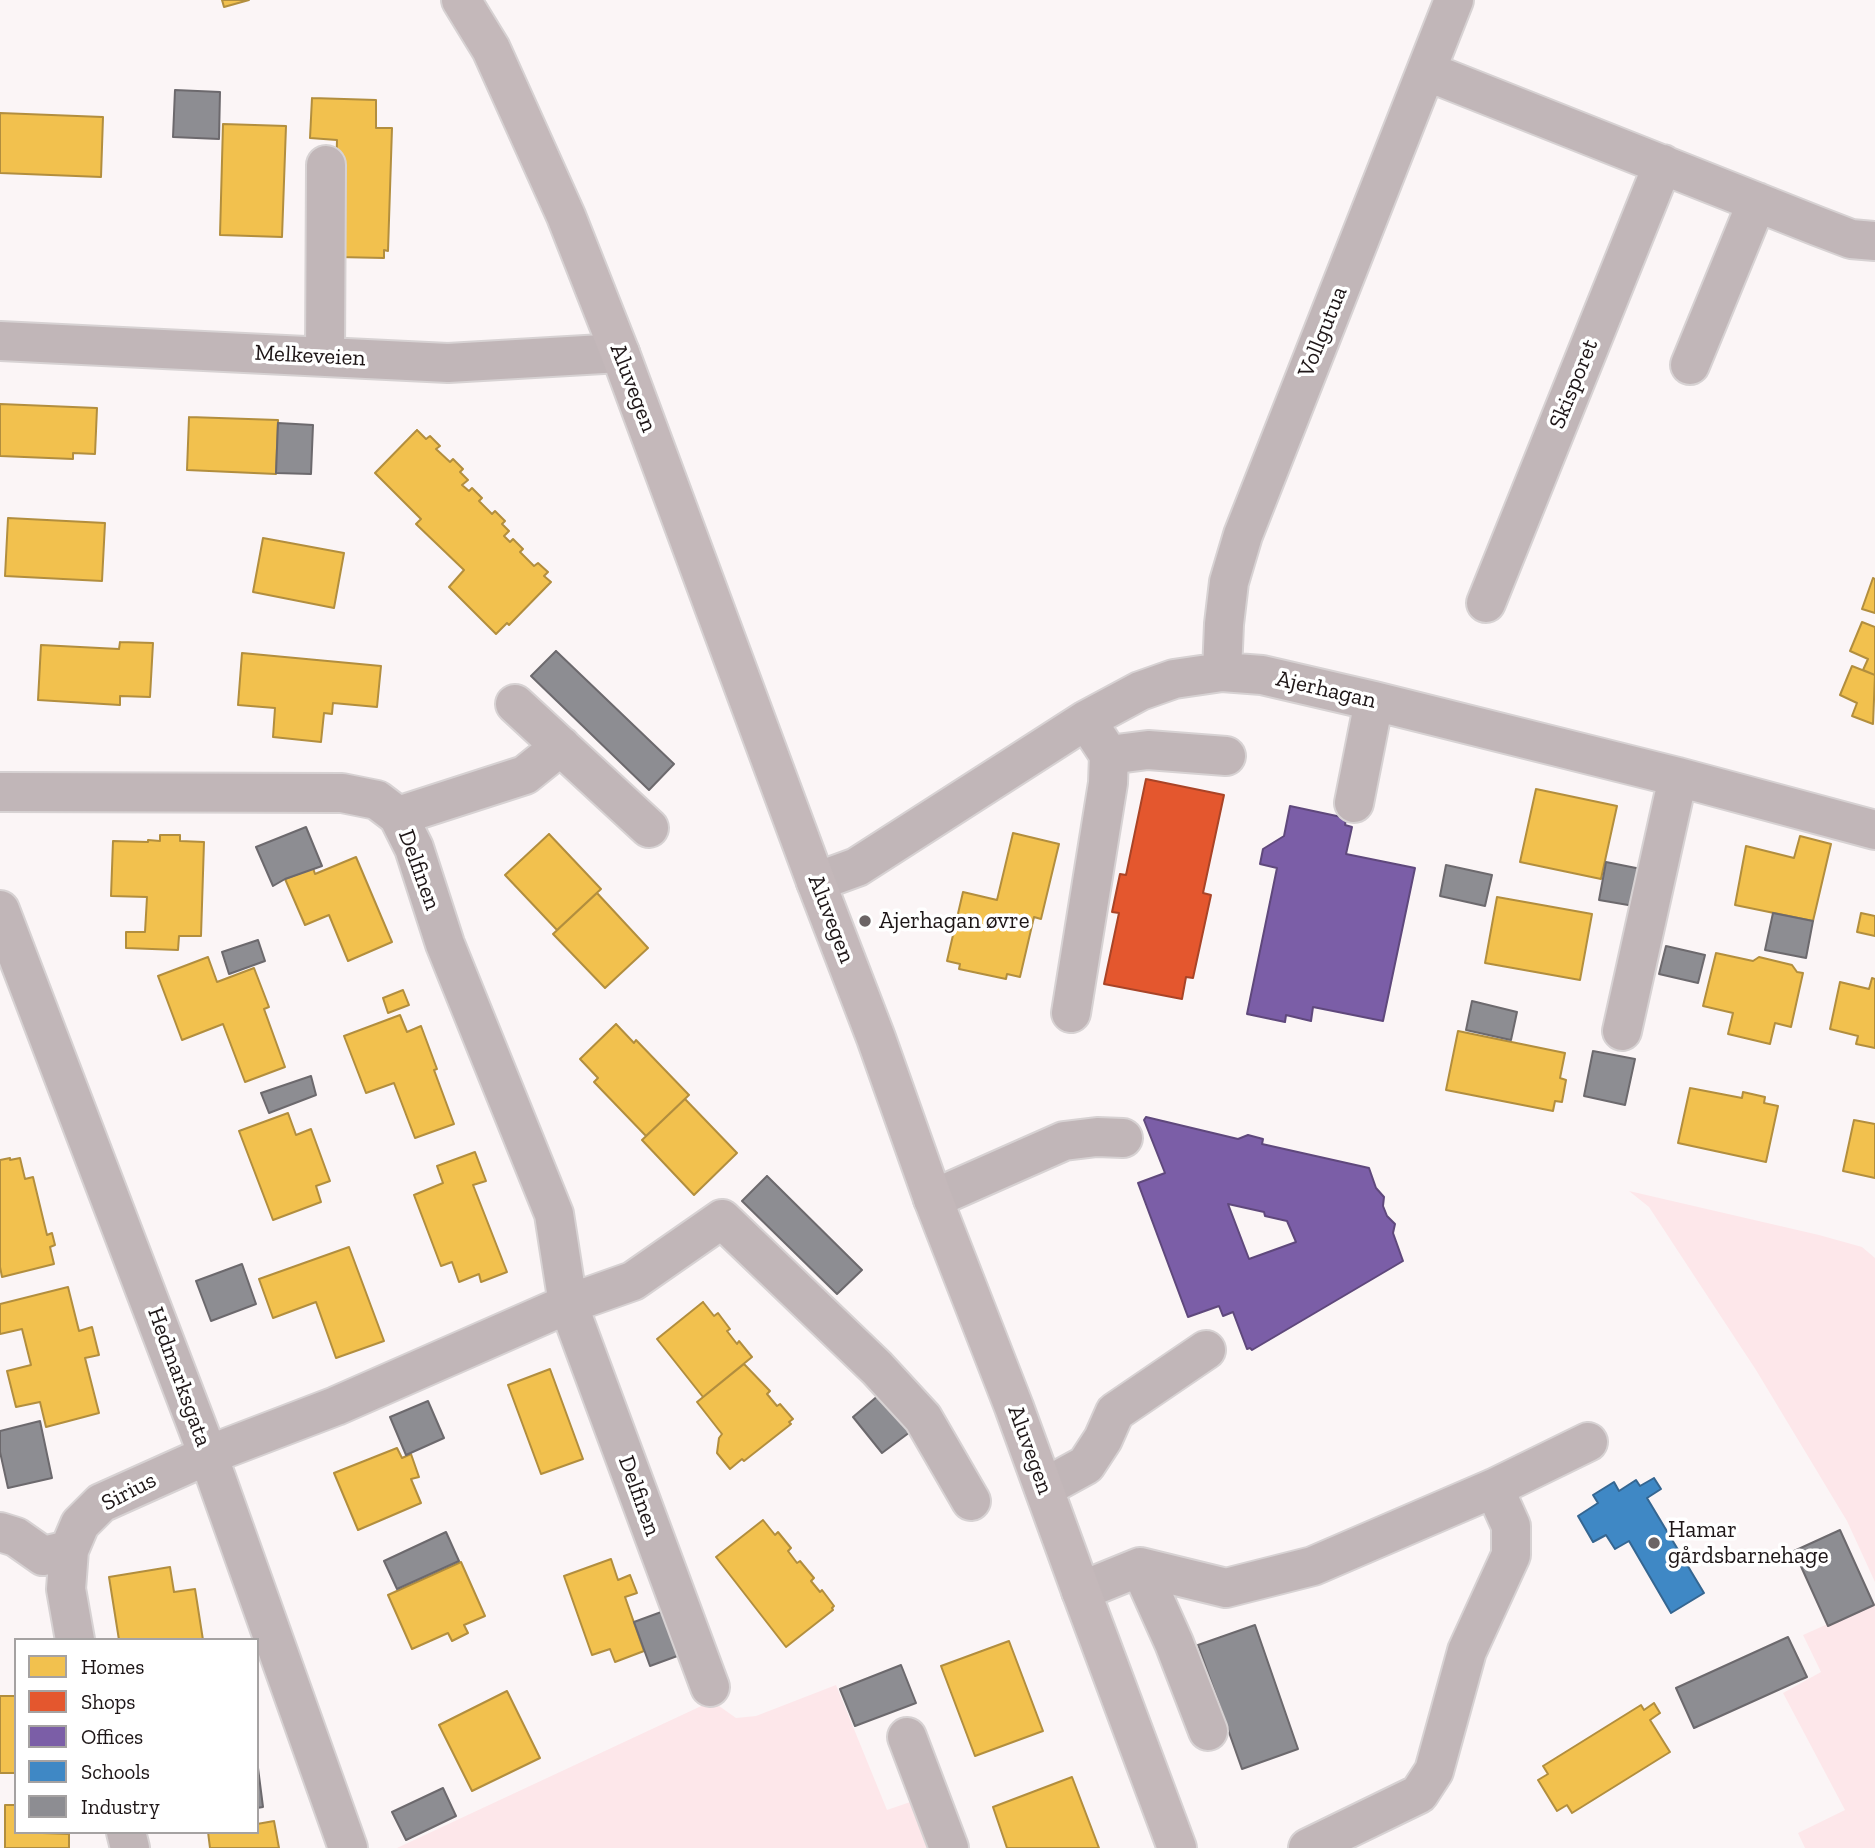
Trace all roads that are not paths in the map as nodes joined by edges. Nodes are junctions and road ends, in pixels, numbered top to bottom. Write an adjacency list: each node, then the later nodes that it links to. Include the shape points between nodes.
1 (461, 0): 9 (main road, Aluvegen, via 496,61 566,216)
2 (1454, 0): 3 (street, Vollgutua)
3 (1426, 71): 4 (street); 13 (street, Vollgutua, via 1243,535 1229,582)
4 (1663, 164): 6 (street); 12 (street, Skisporet)
5 (326, 165): 10 (street)
6 (1757, 202): 7 (street, via 1851,239); 11 (street)
7 (1875, 241)
8 (0, 341): 10 (street, Melkeveien)
9 (620, 353): 10 (street, Melkeveien, via 448,363); 26 (main road, Aluvegen)
10 (325, 357)
11 (1690, 365)
12 (1486, 603)
13 (1222, 672): 14 (street, Ajerhagan, via 1262,675); 16 (street, Ajerhagan, via 1174,679 1140,691)
14 (1374, 701): 20 (street, Ajerhagan); 22 (street)
15 (515, 704): 17 (street)
16 (1086, 720): 18 (street); 26 (street, Ajerhagan, via 857,867)
17 (561, 746): 23 (street, via 525,775); 24 (street)
18 (1110, 755): 19 (street, via 1148,751); 28 (street)
19 (1226, 756)
20 (1678, 777): 25 (street, Ajerhagan); 29 (street)
21 (0, 792): 23 (street, Delfinen, via 342,793 377,800)
22 (1354, 803)
23 (398, 816): 32 (street, Delfinen, via 554,1214)
24 (649, 828)
25 (1875, 830)
26 (816, 882): 31 (main road, Aluvegen)
27 (0, 910): 35 (street, Hedmarksgata)
28 (1071, 1013)
29 (1622, 1031)
30 (1123, 1138): 31 (street, via 1065,1141)
31 (933, 1199): 36 (main road, Aluvegen)
32 (568, 1304): 35 (street, via 336,1406); 38 (street, via 633,1281 722,1219 923,1418); 44 (street, Delfinen)
33 (1206, 1350): 36 (street, via 1115,1412 1086,1465)
34 (1588, 1442): 37 (street)
35 (208, 1455): 40 (street, Sirius, via 100,1503 80,1524); 47 (street, Hedmarksgata)
36 (1044, 1488): 42 (main road, Aluvegen)
37 (1494, 1488): 41 (street, via 1313,1566 1226,1588); 50 (street, via 1511,1526 1511,1555 1466,1651 1434,1772 1419,1794)
38 (971, 1501)
39 (0, 1532): 40 (street, via 43,1556)
40 (69, 1550): 43 (street, Sirius, via 66,1590)
41 (1140, 1567): 42 (street); 45 (street)
42 (1080, 1591): 49 (main road, Aluvegen)
43 (75, 1638)
44 (710, 1687)
45 (1208, 1731)
46 (907, 1737): 48 (street)
47 (348, 1848)
48 (949, 1848)
49 (1177, 1848)
50 (1308, 1848)

